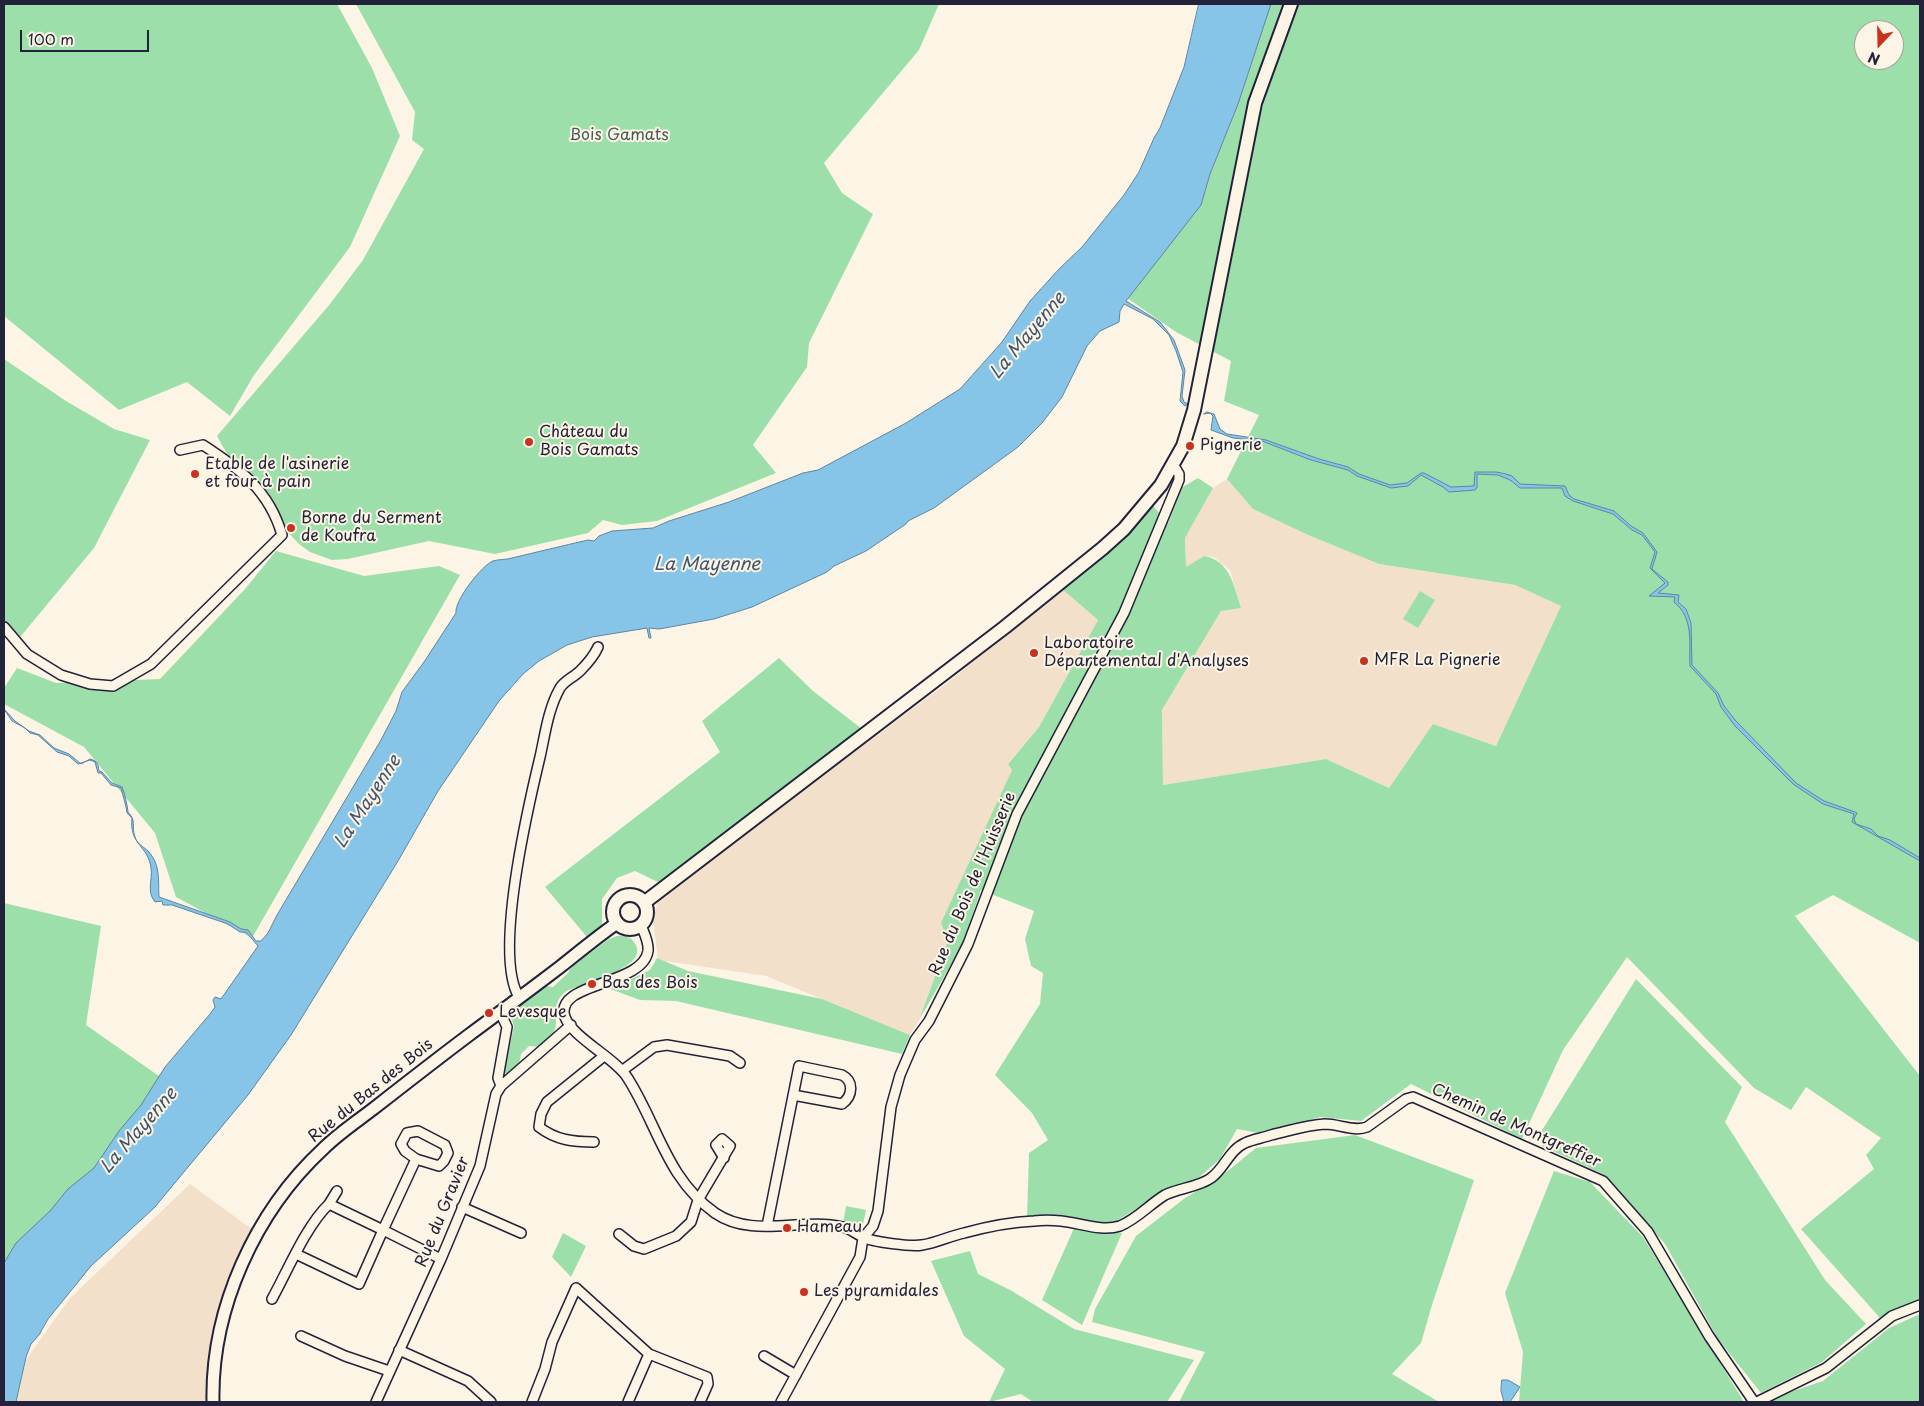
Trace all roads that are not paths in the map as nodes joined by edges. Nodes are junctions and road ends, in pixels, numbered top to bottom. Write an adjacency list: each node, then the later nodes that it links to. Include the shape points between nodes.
1 (1291, 4): 3 (main road, via 1255,103 1194,410)
2 (180, 450): 4 (street, via 203,445 232,464 260,490 278,521 282,535 151,664 113,686 90,684 61,674 26,654)
3 (1174, 464): 6 (main road, via 1142,509 1103,548); 28 (street, Rue du Bois de l'Huisserie, via 1179,480 1124,613 1017,814 968,944 929,1021 915,1040 900,1075 891,1107 878,1211)
4 (4, 627)
5 (598, 647): 9 (street, via 580,671 561,686 552,705 530,800 510,932 512,979)
6 (645, 902): 7 (main road, via 630,894 620,898 613,908); 8 (main road, via 648,912)
7 (617, 924): 8 (main road, via 632,929); 9 (street, Rue du Bas des Bois)
8 (641, 925): 11 (street, via 648,951 641,965 573,995 564,1011)
9 (519, 997): 10 (street, Rue du Bas des Bois)
10 (500, 1012): 15 (street, via 507,1027 498,1078); 40 (street, Rue du Bas des Bois, via 328,1144 279,1199 256,1237 231,1291 217,1347)
11 (571, 1026): 12 (street); 15 (street, Rue du Gravier)
12 (604, 1056): 14 (street); 17 (street, via 547,1102 539,1127 550,1136 572,1142)
13 (740, 1063): 14 (street, via 730,1056 667,1045 654,1047)
14 (623, 1070): 21 (street, via 640,1098 675,1173)
15 (501, 1086): 23 (street, Rue du Gravier, via 493,1105 480,1166)
16 (793, 1095): 16 (street, via 799,1066 842,1075 848,1078 851,1087 848,1100 842,1104); 24 (street)
17 (594, 1142)
18 (724, 1158): 21 (street)
19 (416, 1159): 19 (street, via 401,1144 407,1133 418,1131 446,1145 448,1153 439,1166); 25 (street)
20 (337, 1191): 22 (street)
21 (698, 1200): 24 (street, via 729,1220); 27 (street, via 691,1222 676,1236 644,1249 634,1246)
22 (329, 1204): 25 (street); 29 (street, via 321,1210)
23 (462, 1207): 26 (street); 30 (street, Rue du Gravier)
24 (767, 1226): 28 (street, via 820,1224 845,1228)
25 (383, 1230): 29 (street, via 359,1284); 30 (street)
26 (521, 1233)
27 (619, 1234)
28 (864, 1238): 38 (street, Rue du Bois de l'Huisserie, via 860,1257); 46 (street, Chemin de Montgreffier, via 920,1246 963,1233 1033,1221 1059,1221 1099,1228 1121,1225 1166,1195 1211,1178 1235,1148 1246,1142 1306,1126 1327,1124 1361,1130 1406,1098 1413,1097 1603,1180 1648,1232 1709,1336)
29 (296, 1254): 31 (street)
30 (441, 1259): 34 (street, Rue du Gravier)
31 (272, 1299)
32 (1920, 1305): 46 (street, via 1892,1316 1826,1368)
33 (302, 1336): 37 (street, via 345,1356)
34 (399, 1350): 37 (street, Rue du Gravier); 39 (street, via 468,1381)
35 (649, 1354): 42 (street, via 576,1288 552,1342); 43 (street); 44 (street, via 707,1378 708,1384)
36 (764, 1356): 38 (street)
37 (389, 1371): 41 (street, Rue du Gravier)
38 (796, 1375): 45 (street, Rue du Bois de l'Huisserie)
39 (488, 1401)
40 (212, 1402)
41 (376, 1402)
42 (532, 1402)
43 (628, 1402)
44 (700, 1402)
45 (781, 1402)
46 (1756, 1402)

